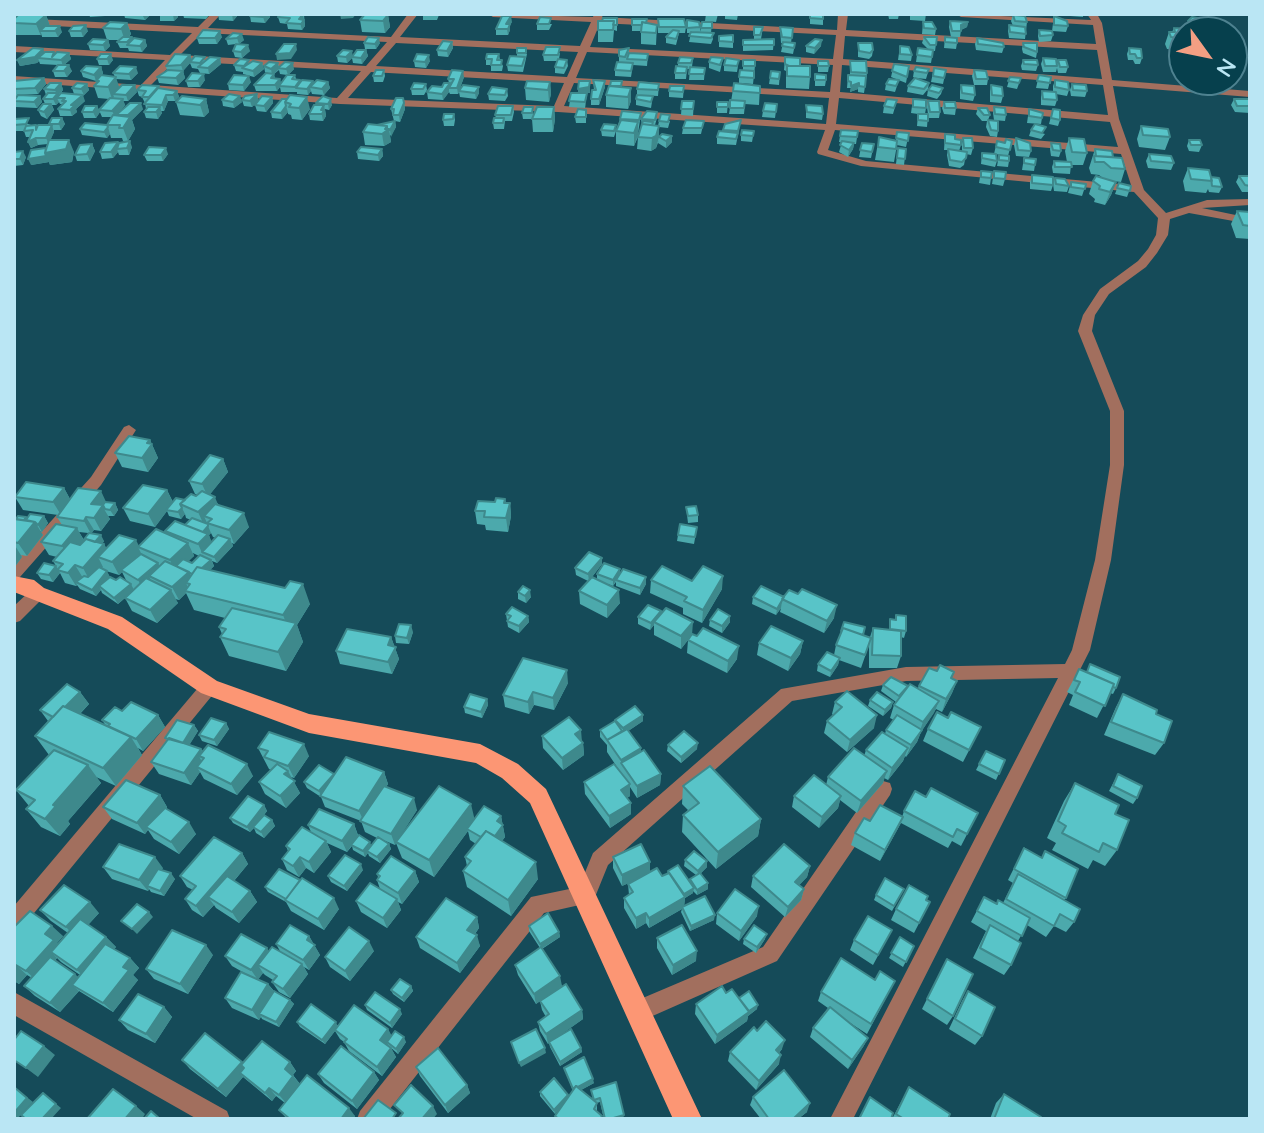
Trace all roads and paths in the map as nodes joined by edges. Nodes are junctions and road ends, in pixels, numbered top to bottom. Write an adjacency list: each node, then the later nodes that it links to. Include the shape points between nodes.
1 (216, 14): 9 (street)
2 (413, 14): 11 (street)
3 (493, 14): 6 (street)
4 (843, 14): 10 (street)
5 (961, 14): 7 (street)
6 (598, 16): 10 (street); 14 (street)
7 (1095, 18): 12 (street)
8 (14, 21): 9 (street)
9 (201, 30): 11 (street); 15 (street)
10 (843, 33): 12 (street); 16 (street)
11 (393, 41): 14 (street); 17 (street)
12 (1102, 47): 20 (street)
13 (14, 49): 15 (street)
14 (584, 49): 16 (street); 19 (street)
15 (170, 58): 17 (street); 21 (street)
16 (840, 62): 20 (street); 23 (street)
17 (367, 69): 19 (street); 24 (street)
18 (14, 79): 21 (street)
19 (571, 79): 23 (street); 25 (street)
20 (1105, 82): 22 (street); 26 (street)
21 (144, 87): 24 (street)
22 (1250, 94)
23 (836, 95): 26 (street); 27 (street)
24 (340, 101): 25 (street)
25 (558, 109): 27 (street)
26 (1114, 119): 28 (street)
27 (831, 127): 28 (street); 29 (street, via 822,152 848,160)
28 (1126, 151): 29 (street)
29 (1138, 189): 32 (street)
30 (1250, 202): 31 (street)
31 (1190, 209): 32 (street); 33 (street)
32 (1164, 217): 39 (street, via 1153,250 1104,292 1085,331 1117,411 1117,465 1103,560 1081,650)
33 (1250, 221)
34 (129, 430): 35 (street, via 96,481)
35 (14, 573)
36 (14, 584): 37 (main road)
37 (37, 594): 38 (street); 40 (main road, via 115,623)
38 (14, 616)
39 (1070, 671): 42 (street, via 906,674 787,694 600,859); 49 (street)
40 (209, 687): 42 (main road, via 309,723 480,754 538,796); 43 (street)
41 (883, 789): 45 (street, via 770,954)
42 (586, 895): 45 (main road); 47 (street, via 538,904)
43 (14, 922)
44 (14, 1003): 46 (street)
45 (639, 1011): 48 (main road)
46 (219, 1119)
47 (368, 1119)
48 (688, 1119)
49 (841, 1119)

